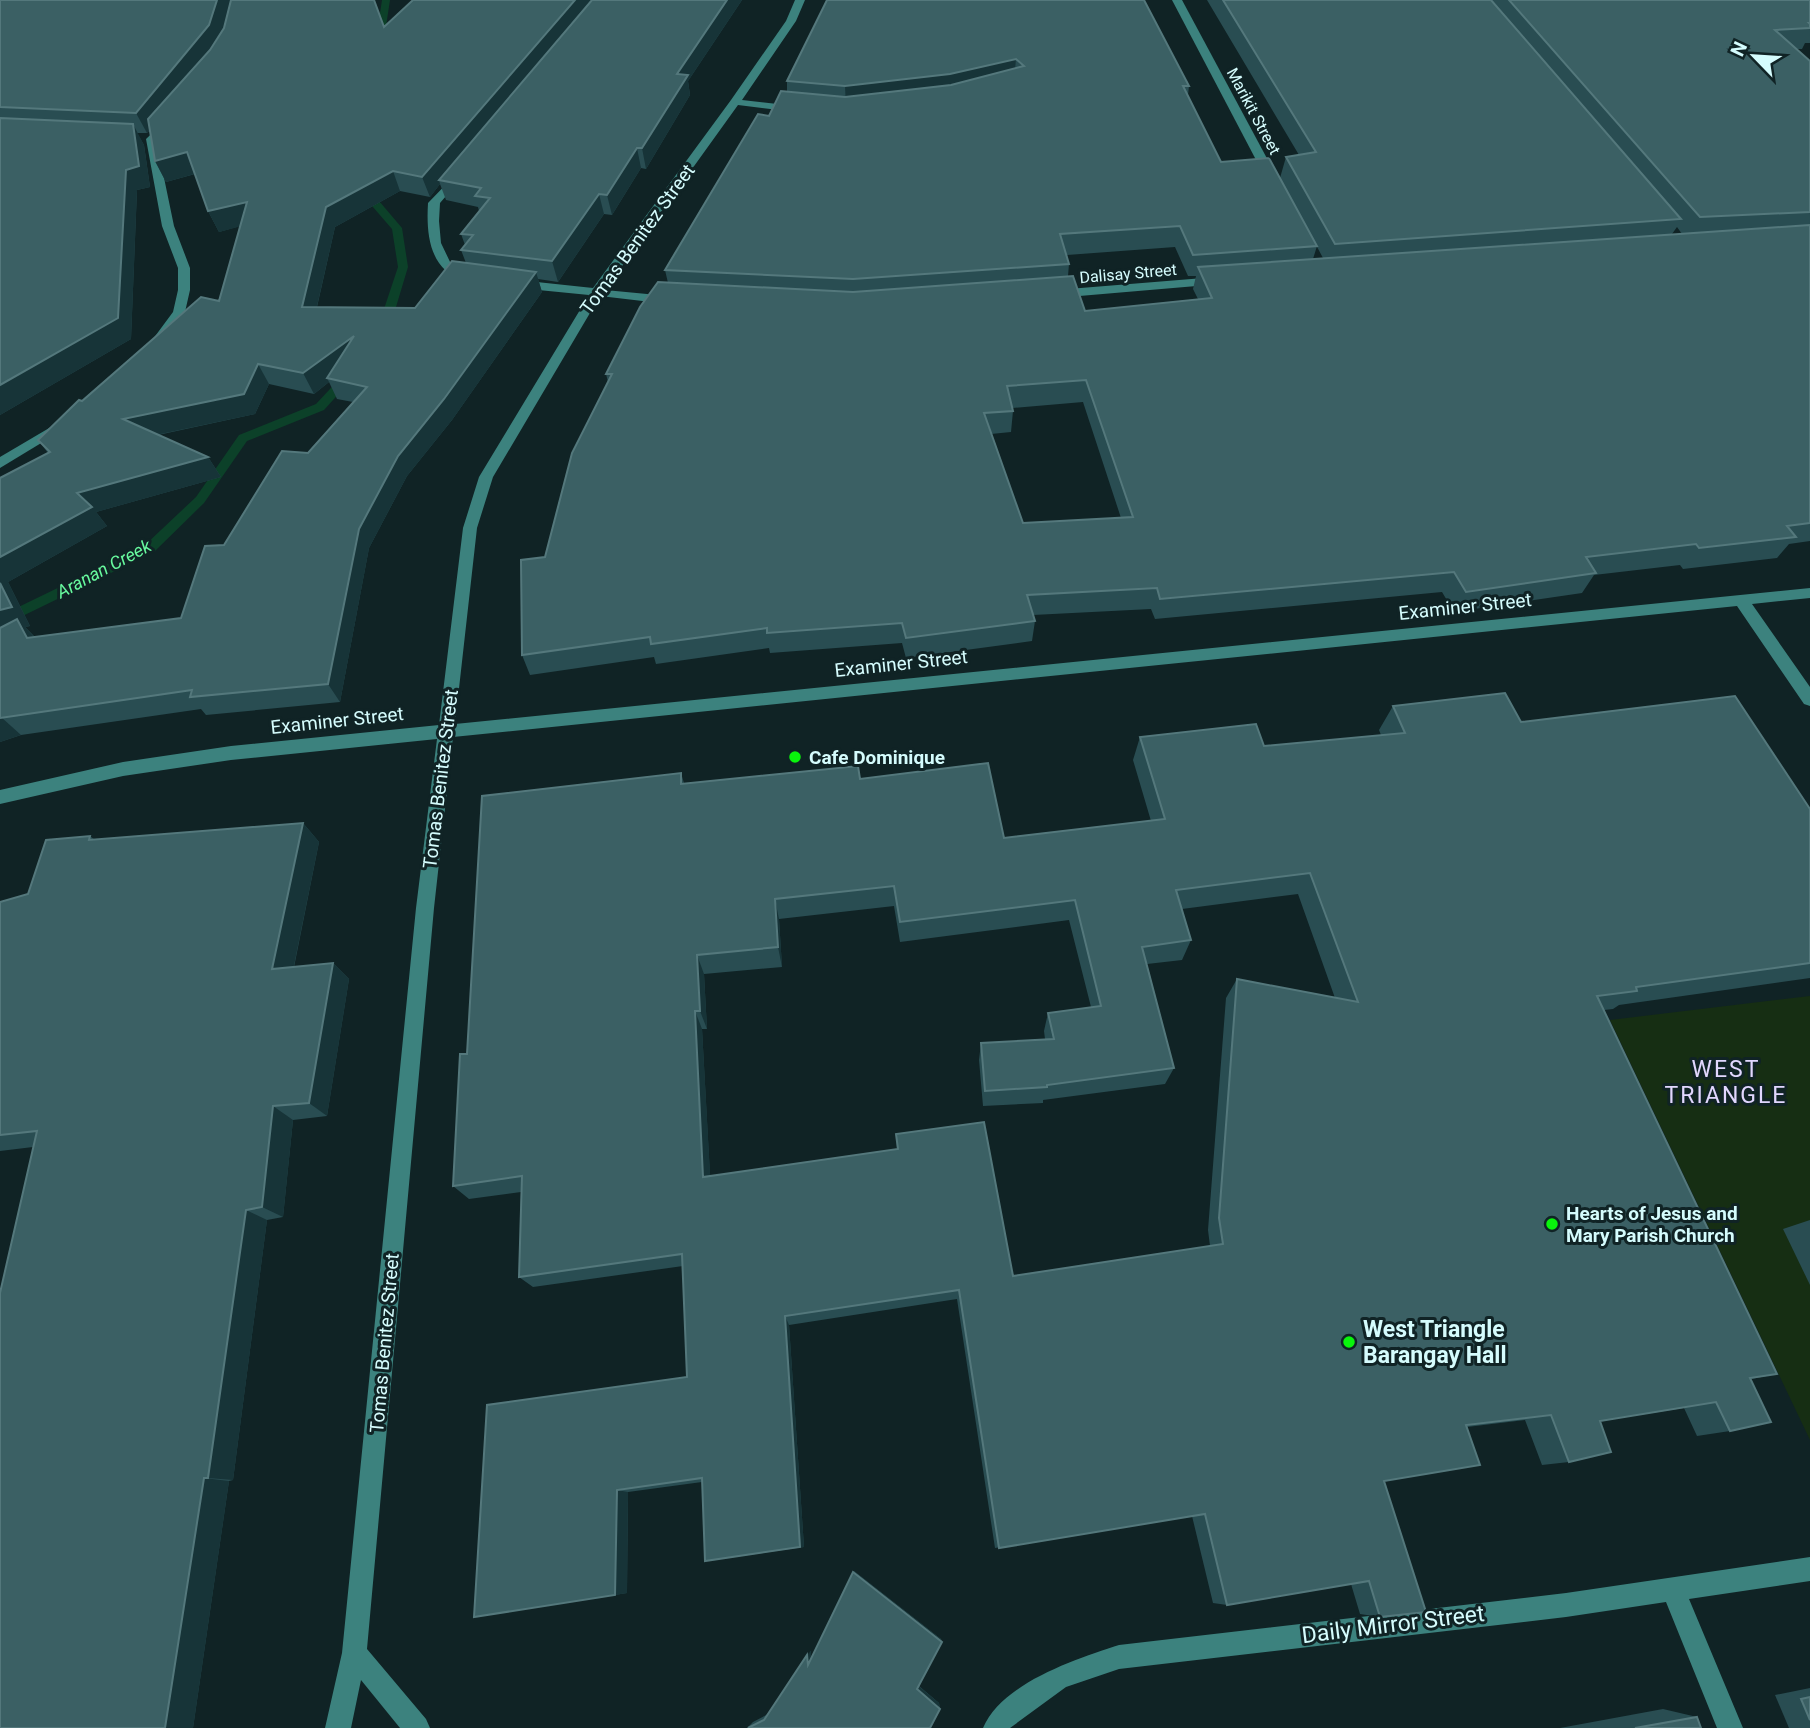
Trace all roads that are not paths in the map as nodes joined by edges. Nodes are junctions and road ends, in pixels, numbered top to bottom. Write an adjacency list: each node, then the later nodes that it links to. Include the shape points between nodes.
1 (800, 0): 3 (street, Tomas Benitez Street, via 791,21)
2 (1177, 0): 9 (street, Marikit Street)
3 (736, 102): 4 (street); 13 (street, Tomas Benitez Street)
4 (801, 110)
5 (177, 111): 7 (street)
6 (137, 138): 7 (street)
7 (151, 139): 16 (street, via 184,279 179,312)
8 (469, 162): 10 (street, via 434,203 435,243 447,268)
9 (1278, 190)
10 (480, 279)
11 (1228, 281): 14 (street, Dalisay Street)
12 (505, 282): 13 (street)
13 (596, 293): 15 (street); 22 (street, Tomas Benitez Street, via 486,477 470,528)
14 (1041, 295)
15 (687, 301)
16 (151, 348)
17 (70, 419): 18 (street)
18 (0, 463)
19 (1810, 593): 20 (street, Examiner Street)
20 (1741, 600): 21 (street); 22 (street, Examiner Street)
21 (1810, 700)
22 (446, 730): 23 (street, Examiner Street, via 123,768); 26 (street, Tomas Benitez Street)
23 (0, 797)
24 (1810, 1569): 25 (street, Daily Mirror Street)
25 (1673, 1591): 29 (street, Daily Mirror Street, via 1119,1657 1059,1677 1001,1719); 30 (street)
26 (354, 1653): 27 (street, Tomas Benitez Street); 28 (street)
27 (338, 1728)
28 (417, 1728)
29 (996, 1728)
30 (1730, 1728)

